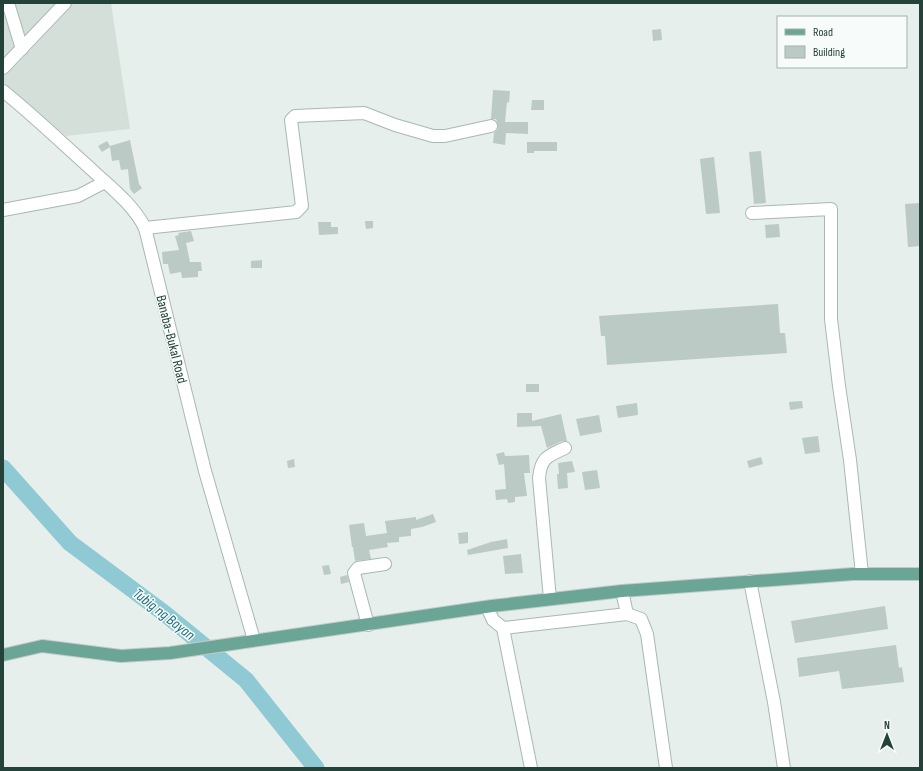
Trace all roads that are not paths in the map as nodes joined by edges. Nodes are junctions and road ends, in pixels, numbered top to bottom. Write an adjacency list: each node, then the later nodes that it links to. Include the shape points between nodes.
1 (8, 3): 3 (street)
2 (65, 3): 3 (street)
3 (22, 49): 4 (street)
4 (3, 68)
5 (3, 91): 7 (street, Banaba-Bukal Road)
6 (491, 126): 10 (street, via 445,136 433,136 364,113 295,116 291,120 302,206 296,212)
7 (105, 182): 8 (street, via 78,196); 10 (street, Banaba-Bukal Road, via 133,210)
8 (3, 210)
9 (752, 213): 13 (street, via 831,209 831,319)
10 (145, 228): 22 (street, Banaba-Bukal Road, via 205,471)
11 (565, 448): 17 (street, via 546,458 540,466)
12 (385, 564): 20 (street, via 358,568 354,572)
13 (862, 574): 14 (main road); 15 (main road)
14 (920, 574)
15 (750, 581): 16 (main road); 26 (street)
16 (622, 591): 17 (main road); 19 (street)
17 (550, 599): 18 (main road)
18 (487, 607): 20 (main road); 21 (street, via 493,620)
19 (627, 614): 21 (street); 25 (street, via 641,619 647,634)
20 (368, 625): 22 (main road)
21 (503, 628): 24 (street)
22 (254, 640): 23 (main road, via 170,653 122,656 42,646)
23 (3, 656)
24 (531, 768)
25 (666, 768)
26 (784, 768)

